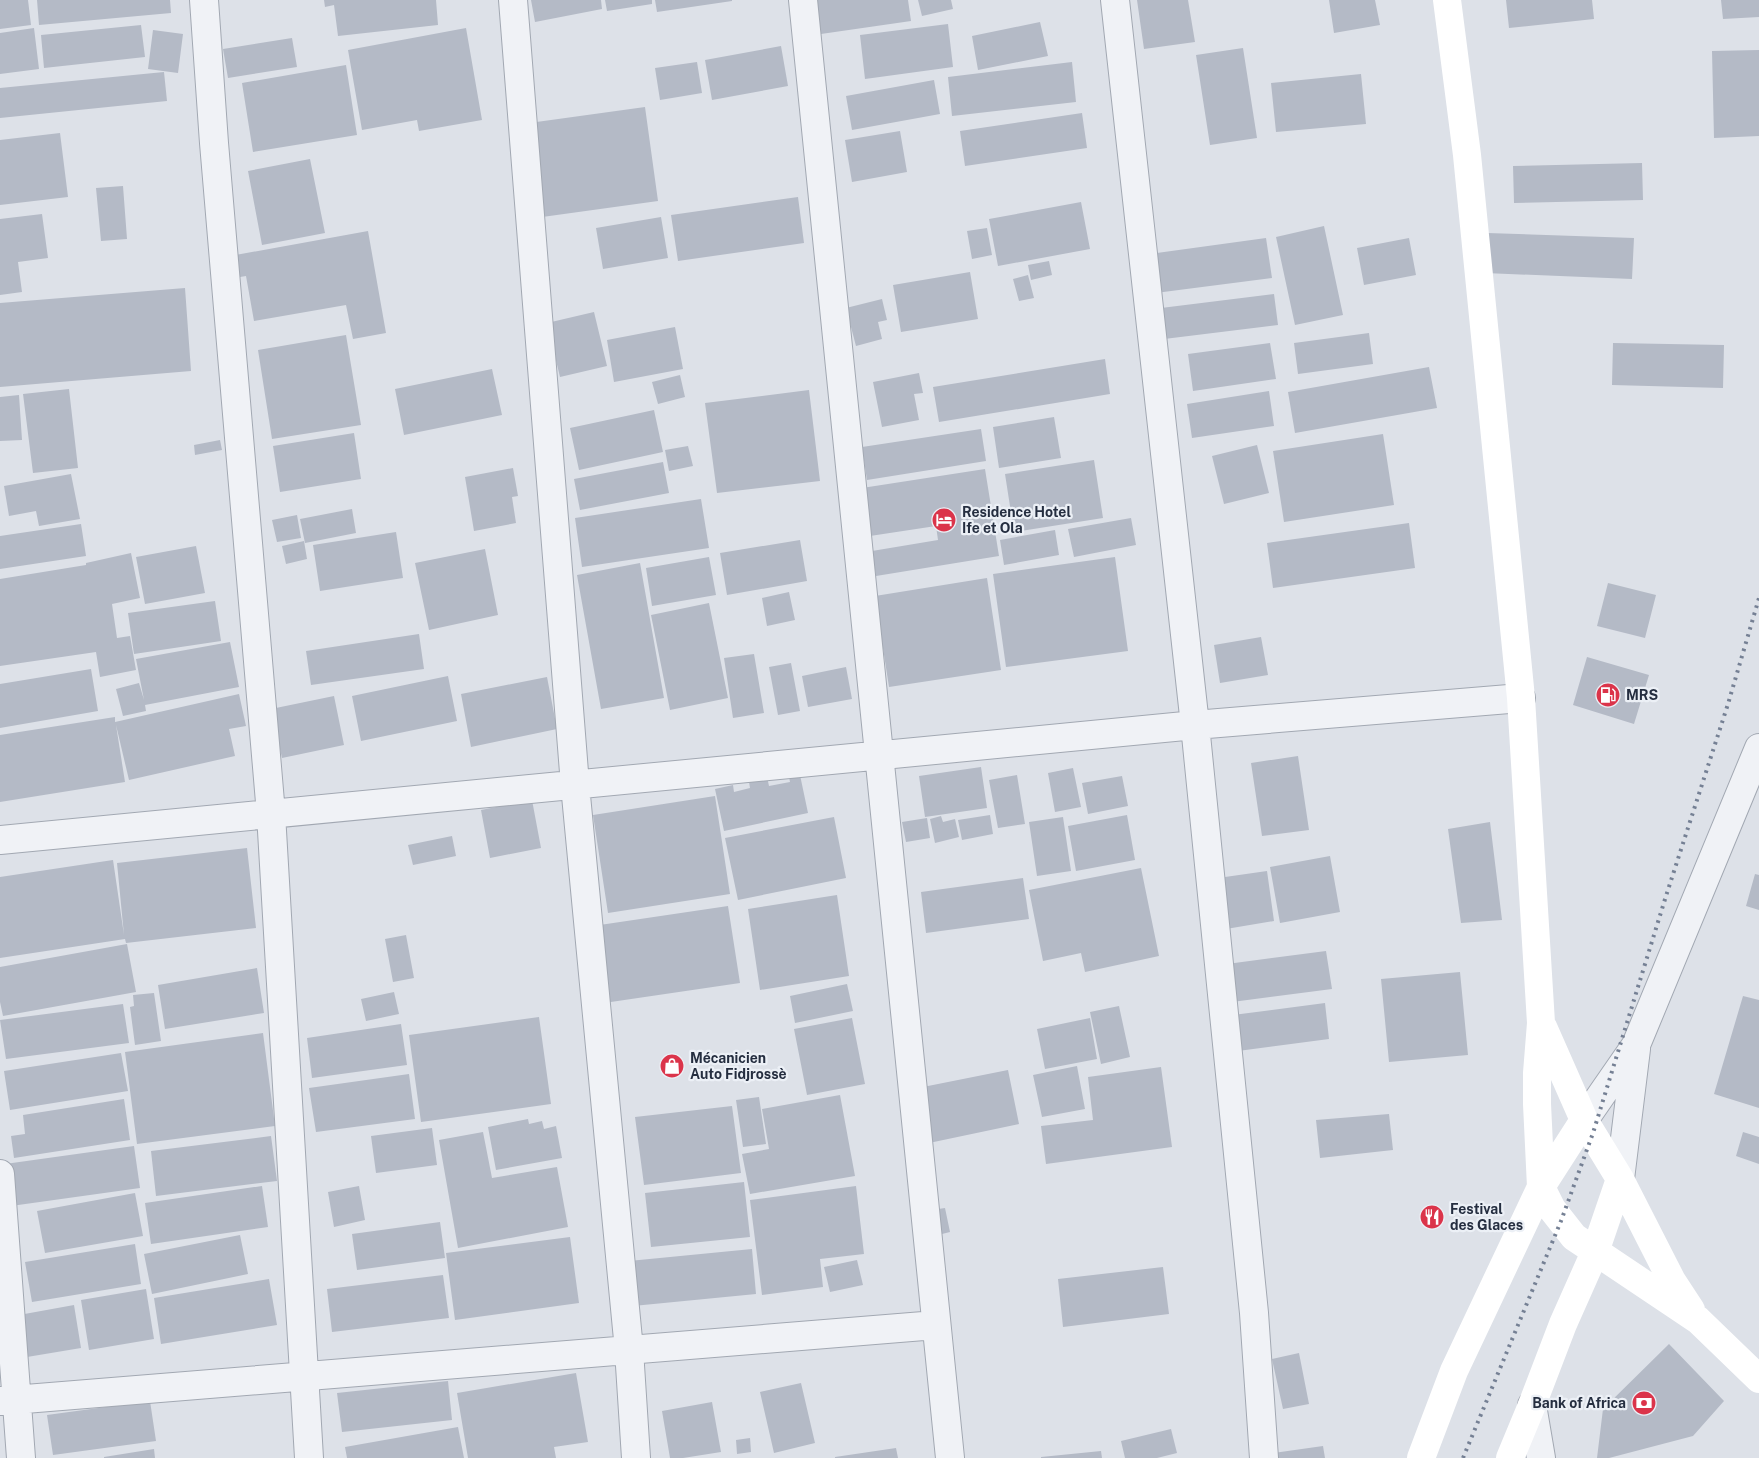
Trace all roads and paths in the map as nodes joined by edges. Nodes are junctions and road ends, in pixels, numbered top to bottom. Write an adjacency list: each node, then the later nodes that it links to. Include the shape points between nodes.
1 (204, 0): 11 (street)
2 (513, 0): 10 (street)
3 (803, 0): 9 (street)
4 (1115, 0): 7 (street)
5 (1448, 0): 6 (main road)
6 (1521, 698): 7 (street); 13 (main road)
7 (1195, 726): 9 (street); 31 (street, via 1254,1313)
8 (1759, 748): 14 (street)
9 (880, 757): 10 (street); 21 (street)
10 (575, 786): 11 (street); 22 (street)
11 (271, 814): 12 (street); 23 (street)
12 (0, 840)
13 (1541, 1024): 15 (main road); 18 (main road, via 1537,1104)
14 (1636, 1045): 15 (street); 17 (street)
15 (1584, 1120): 17 (main road); 18 (main road)
16 (0, 1174): 25 (street)
17 (1620, 1178): 19 (main road); 20 (main road, via 1672,1281)
18 (1541, 1188): 19 (main road, via 1560,1221 1574,1237); 32 (main road, via 1454,1371)
19 (1595, 1252): 20 (main road); 26 (main road)
20 (1698, 1320): 24 (main road)
21 (936, 1325): 22 (street); 30 (street)
22 (629, 1350): 23 (street); 29 (street)
23 (303, 1377): 25 (street); 28 (street)
24 (1759, 1379)
25 (8, 1401): 27 (street)
26 (1532, 1405): 33 (main road); 34 (street)
27 (21, 1458)
28 (310, 1458)
29 (636, 1458)
30 (950, 1458)
31 (1264, 1458)
32 (1421, 1458)
33 (1510, 1458)
34 (1541, 1458)

